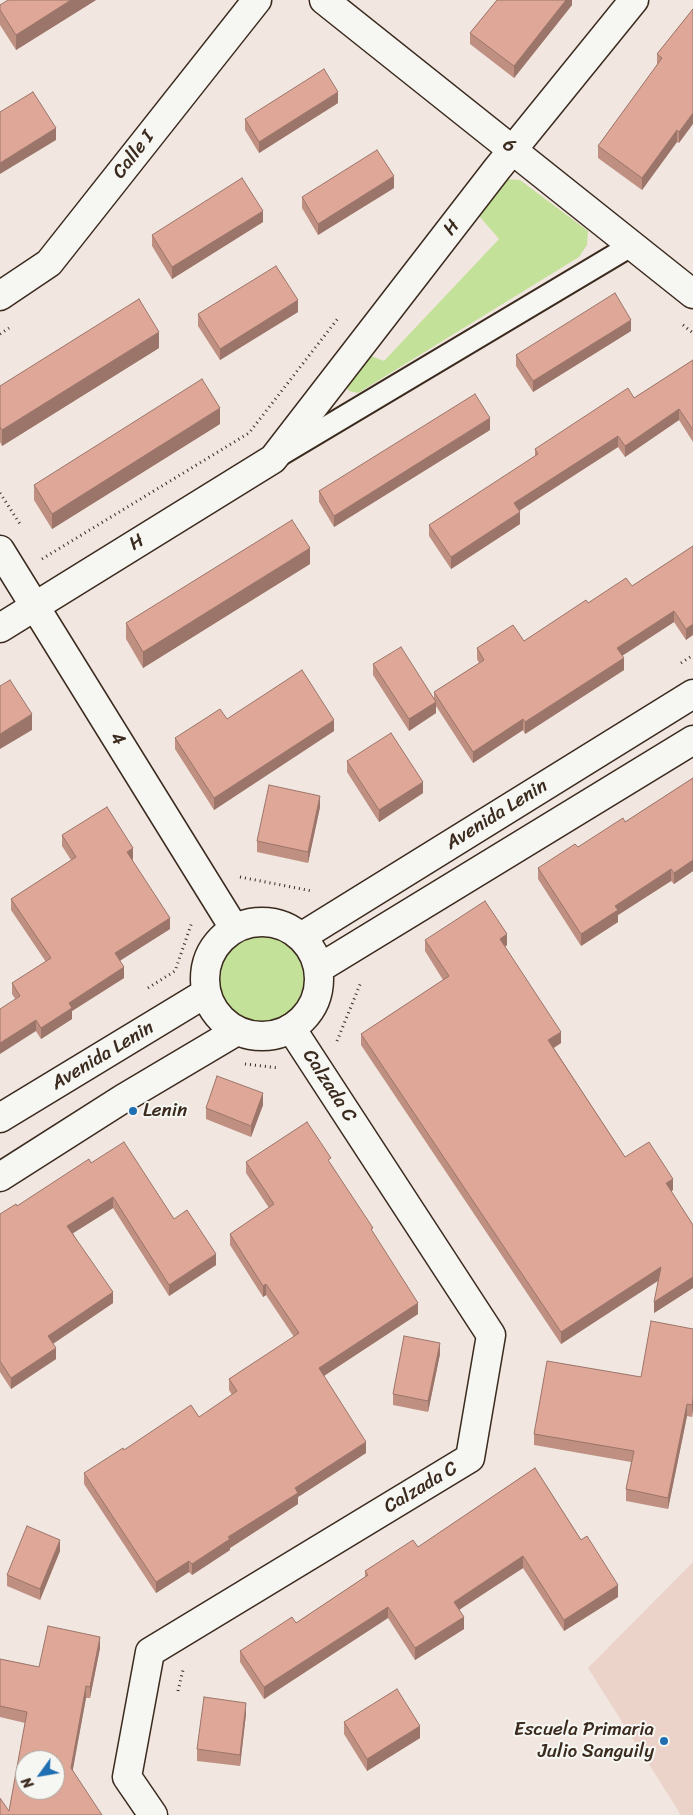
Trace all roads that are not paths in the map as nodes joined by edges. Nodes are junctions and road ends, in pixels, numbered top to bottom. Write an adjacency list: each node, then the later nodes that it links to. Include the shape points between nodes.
1 (257, 0): 7 (street, Calle I, via 49,263)
2 (324, 0): 4 (street, 6)
3 (634, 0): 4 (street, H)
4 (513, 149): 5 (street, 6); 8 (street, H)
5 (632, 245): 6 (street, 6); 8 (lane, H)
6 (693, 294)
7 (0, 296)
8 (273, 459): 10 (street, H)
9 (0, 550): 10 (street, 4)
10 (35, 606): 11 (street, H); 14 (street, 4)
11 (0, 628)
12 (693, 694): 15 (street, Avenida Lenin)
13 (693, 740): 16 (street, Avenida Lenin)
14 (234, 928): 15 (street, via 268,921); 17 (street, via 219,940 209,956 204,974)
15 (301, 936): 16 (street, via 312,951)
16 (318, 969): 18 (street, via 319,986 314,1002 305,1017)
17 (206, 993): 19 (street, via 213,1009); 20 (street, Avenida Lenin)
18 (291, 1028): 19 (street, via 274,1035 256,1036); 22 (street, Calzada C, via 491,1335 470,1458 150,1652 127,1777)
19 (237, 1031): 21 (street)
20 (0, 1118)
21 (0, 1177)
22 (153, 1815)

